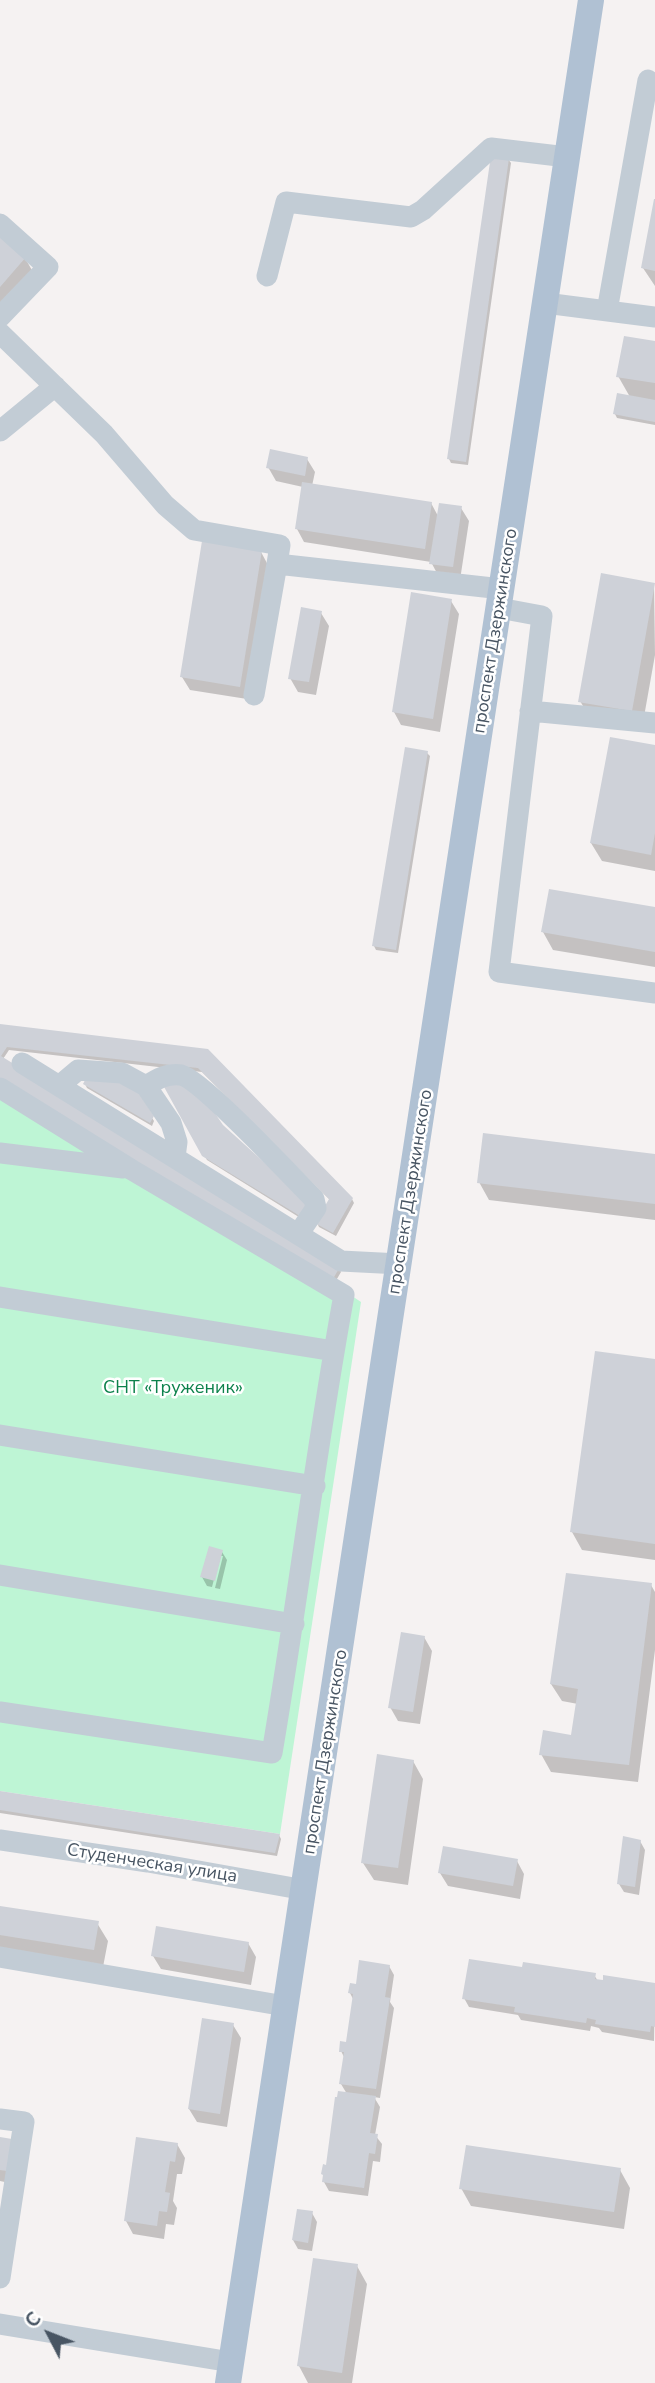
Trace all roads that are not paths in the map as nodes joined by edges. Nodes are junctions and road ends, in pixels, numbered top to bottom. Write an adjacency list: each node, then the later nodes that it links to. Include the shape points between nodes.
1 (591, 0): 3 (main road, проспект Дзержинского)
2 (648, 80): 7 (street)
3 (568, 157): 5 (street, via 491,148 411,217 286,202); 6 (main road, проспект Дзержинского)
4 (0, 224): 8 (street, via 48,267)
5 (267, 276)
6 (545, 303): 7 (street); 14 (main road, проспект Дзержинского)
7 (607, 310): 9 (street)
8 (0, 317)
9 (655, 317)
10 (0, 333): 11 (street)
11 (54, 386): 12 (street); 13 (street, via 194,530 281,545)
12 (0, 431)
13 (277, 564): 14 (street); 15 (street)
14 (500, 598): 16 (street, via 541,616); 27 (main road, проспект Дзержинского)
15 (254, 695)
16 (530, 711): 17 (street); 18 (street, via 499,972)
17 (655, 723)
18 (655, 993)
19 (22, 1063): 20 (street)
20 (59, 1086): 21 (street, via 78,1070 121,1073); 24 (street)
21 (146, 1086): 24 (street, via 171,1123 177,1142); 26 (street, via 164,1076 182,1075 234,1119 314,1199 316,1208)
22 (0, 1088): 25 (street)
23 (0, 1153): 25 (street)
24 (175, 1157): 26 (street)
25 (132, 1170): 29 (street, via 344,1295)
26 (299, 1233): 27 (street, via 341,1261)
27 (400, 1264): 36 (main road, проспект Дзержинского)
28 (0, 1297): 29 (street)
29 (334, 1352): 31 (street)
30 (0, 1435): 31 (street)
31 (315, 1486): 33 (street)
32 (0, 1575): 33 (street)
33 (294, 1624): 34 (street, via 272,1753)
34 (0, 1712)
35 (0, 1840): 36 (street, Студенческая улица)
36 (305, 1890): 38 (main road, проспект Дзержинского)
37 (0, 1957): 38 (street)
38 (285, 2007): 42 (main road, проспект Дзержинского)
39 (0, 2119): 40 (street, via 24,2122)
40 (0, 2278)
41 (0, 2323): 42 (street)
42 (230, 2372)

